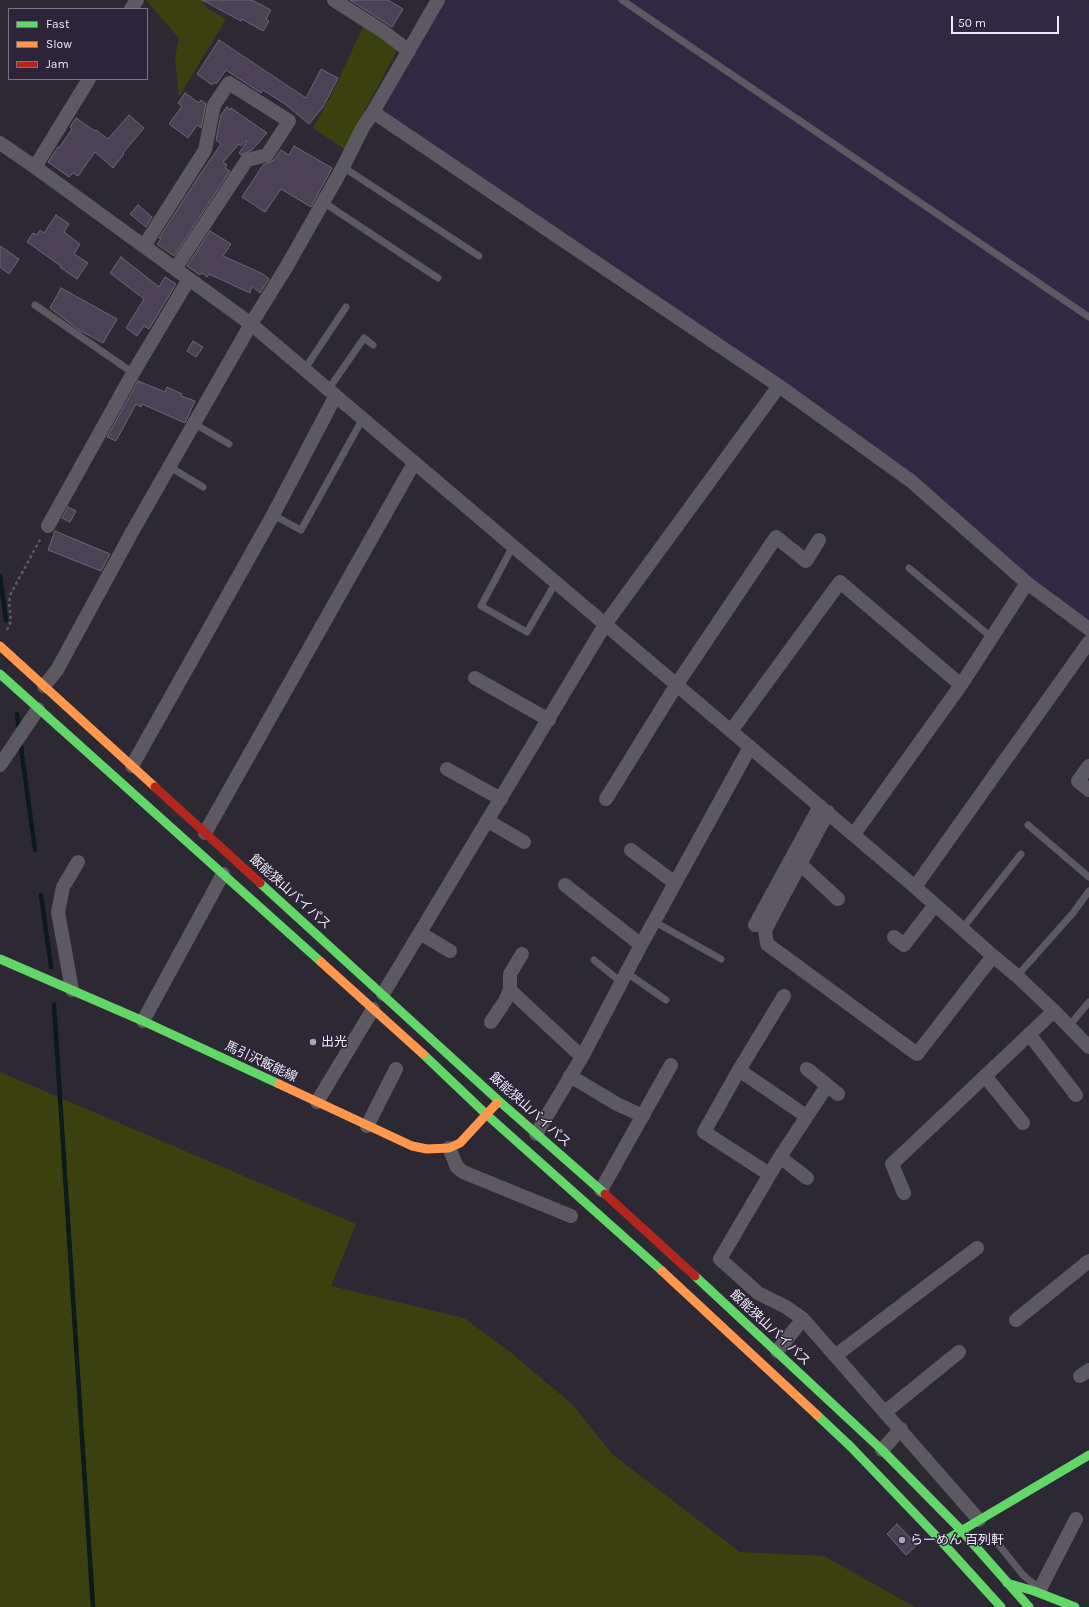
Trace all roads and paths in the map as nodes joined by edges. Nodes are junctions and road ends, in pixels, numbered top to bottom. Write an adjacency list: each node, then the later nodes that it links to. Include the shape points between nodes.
1 (334, 0): 4 (street)
2 (438, 0): 4 (street)
3 (622, 0): 18 (lane)
4 (409, 51): 6 (street)
5 (88, 80): 8 (street)
6 (373, 112): 9 (street); 23 (street)
7 (0, 143): 8 (street)
8 (35, 167): 11 (street)
9 (343, 167): 10 (street); 12 (lane)
10 (323, 202): 14 (lane); 19 (street)
11 (144, 246): 13 (street); 13 (street, via 205,150 214,105 229,83 289,121 267,155 247,160)
12 (479, 256)
13 (175, 269): 15 (street)
14 (438, 278)
15 (189, 279): 19 (street); 22 (street)
16 (35, 305): 22 (lane)
17 (346, 307): 21 (lane)
18 (1089, 318)
19 (251, 324): 21 (street); 26 (street)
20 (373, 345): 24 (lane, via 364,338)
21 (304, 370): 24 (street)
22 (133, 373): 32 (street)
23 (779, 386): 37 (street, via 911,481); 38 (street)
24 (332, 394): 25 (street); 31 (street)
25 (362, 420): 28 (street); 31 (lane, via 301,530)
26 (195, 424): 27 (lane); 29 (street)
27 (229, 444)
28 (414, 463): 34 (street); 63 (street)
29 (170, 467): 30 (lane); 47 (street, via 57,670)
30 (203, 487)
31 (273, 515): 54 (street)
32 (48, 526): 40 (path, via 11,593 11,621)
33 (819, 540): 46 (street, via 806,561 776,537)
34 (513, 546): 36 (street); 36 (lane, via 481,606 527,632)
35 (909, 568): 41 (lane)
36 (556, 582): 38 (street)
37 (1027, 583): 39 (street); 41 (street)
38 (606, 623): 46 (street); 50 (street)
39 (1089, 629)
40 (6, 633)
41 (990, 638): 48 (street)
42 (1089, 642): 74 (street)
43 (0, 646): 47 (main road, 飯能狭山バイパス)
44 (0, 674): 49 (main road)
45 (475, 678): 50 (street)
46 (677, 684): 51 (street); 59 (street)
47 (44, 686): 54 (main road, 飯能狭山バイパス)
48 (961, 686): 51 (street, via 840,582); 64 (street)
49 (38, 709): 53 (street); 70 (main road)
50 (548, 720): 58 (street)
51 (731, 731): 52 (street)
52 (750, 747): 60 (street); 72 (street)
53 (0, 765)
54 (132, 766): 63 (main road, 飯能狭山バイパス)
55 (1089, 766): 57 (street, via 1078,781)
56 (447, 769): 58 (street)
57 (1089, 790)
58 (501, 799): 61 (street)
59 (606, 799)
60 (824, 809): 64 (street); 69 (street); 79 (street)
61 (488, 821): 65 (street); 81 (street)
62 (1028, 825): 71 (lane)
63 (205, 833): 94 (main road, 飯能狭山バイパス)
64 (854, 834): 74 (street)
65 (524, 842)
66 (632, 850): 72 (street)
67 (1021, 854): 80 (lane)
68 (78, 862): 92 (street, via 63,887 58,912)
69 (800, 864): 76 (street); 86 (street, via 765,930 767,944 917,1054)
70 (223, 874): 98 (main road); 100 (street)
71 (1089, 877)
72 (675, 883): 78 (street)
73 (565, 885): 83 (street)
74 (915, 887): 77 (street)
75 (1089, 891): 90 (lane, via 1073,913)
76 (838, 899)
77 (934, 904): 80 (street); 82 (street, via 904,945)
78 (655, 922): 83 (street); 88 (lane)
79 (755, 925)
80 (962, 929): 86 (street)
81 (420, 933): 84 (street); 94 (street)
82 (894, 937)
83 (641, 945): 91 (street)
84 (450, 951)
85 (522, 954): 93 (street, via 510,974)
86 (993, 956): 90 (street)
87 (0, 959): 92 (main road, 馬引沢飯能線)
88 (721, 959)
89 (594, 960): 91 (lane)
90 (1017, 976): 99 (street)
91 (624, 978): 96 (lane); 105 (street)
92 (72, 990): 100 (main road, 馬引沢飯能線)
93 (510, 990): 101 (street); 105 (street)
94 (383, 994): 113 (main road, 飯能狭山バイパス)
95 (784, 996): 109 (street)
96 (666, 1000)
97 (1089, 1002): 102 (lane)
98 (373, 1009): 114 (street); 115 (main road)
99 (1054, 1011): 102 (street); 103 (street)
100 (143, 1021): 114 (main road, 馬引沢飯能線)
101 (491, 1022)
102 (1069, 1026): 104 (street)
103 (1029, 1034): 111 (street); 112 (street)
104 (1089, 1047)
105 (582, 1057): 110 (street)
106 (672, 1065): 116 (street)
107 (396, 1069): 119 (street)
108 (807, 1069): 117 (street, via 832,1090)
109 (739, 1070): 117 (street); 123 (street, via 704,1132)
110 (570, 1076): 116 (street); 120 (street)
111 (985, 1076): 118 (street); 126 (street, via 892,1164)
112 (1076, 1094)
113 (499, 1101): 115 (main road); 120 (main road, 飯能狭山バイパス)
114 (317, 1102): 119 (main road, 馬引沢飯能線)
115 (487, 1115): 121 (main road, via 460,1143); 142 (main road, via 702,1307 851,1447)
116 (643, 1116): 125 (street)
117 (806, 1116): 122 (street)
118 (1023, 1123)
119 (367, 1126): 121 (main road, 馬引沢飯能線, via 412,1146 426,1149)
120 (536, 1134): 125 (main road, 飯能狭山バイパス)
121 (449, 1148): 127 (street, via 463,1172)
122 (780, 1157): 123 (street); 124 (street)
123 (769, 1174): 130 (street, via 720,1259 758,1293)
124 (806, 1178)
125 (601, 1190): 132 (main road, 飯能狭山バイパス)
126 (904, 1193)
127 (571, 1216)
128 (977, 1248): 134 (street)
129 (1089, 1261): 131 (street)
130 (803, 1319): 132 (street); 134 (street)
131 (1016, 1320)
132 (777, 1351): 137 (main road, 飯能狭山バイパス)
133 (959, 1352): 135 (street)
134 (836, 1356): 135 (street)
135 (885, 1412): 136 (street)
136 (900, 1429): 137 (street); 140 (street)
137 (882, 1450): 141 (main road, 飯能狭山バイパス)
138 (1089, 1454): 140 (main road)
139 (1076, 1519): 145 (street)
140 (979, 1520): 141 (main road)
141 (961, 1530): 142 (main road); 144 (main road, 飯能狭山バイパス)
142 (942, 1542): 146 (main road)
143 (999, 1545): 145 (lane, via 1023,1575)
144 (1007, 1583): 145 (main road); 147 (main road, 飯能狭山バイパス)
145 (1043, 1592): 148 (main road)
146 (1001, 1607)
147 (1029, 1607)
148 (1074, 1607)

